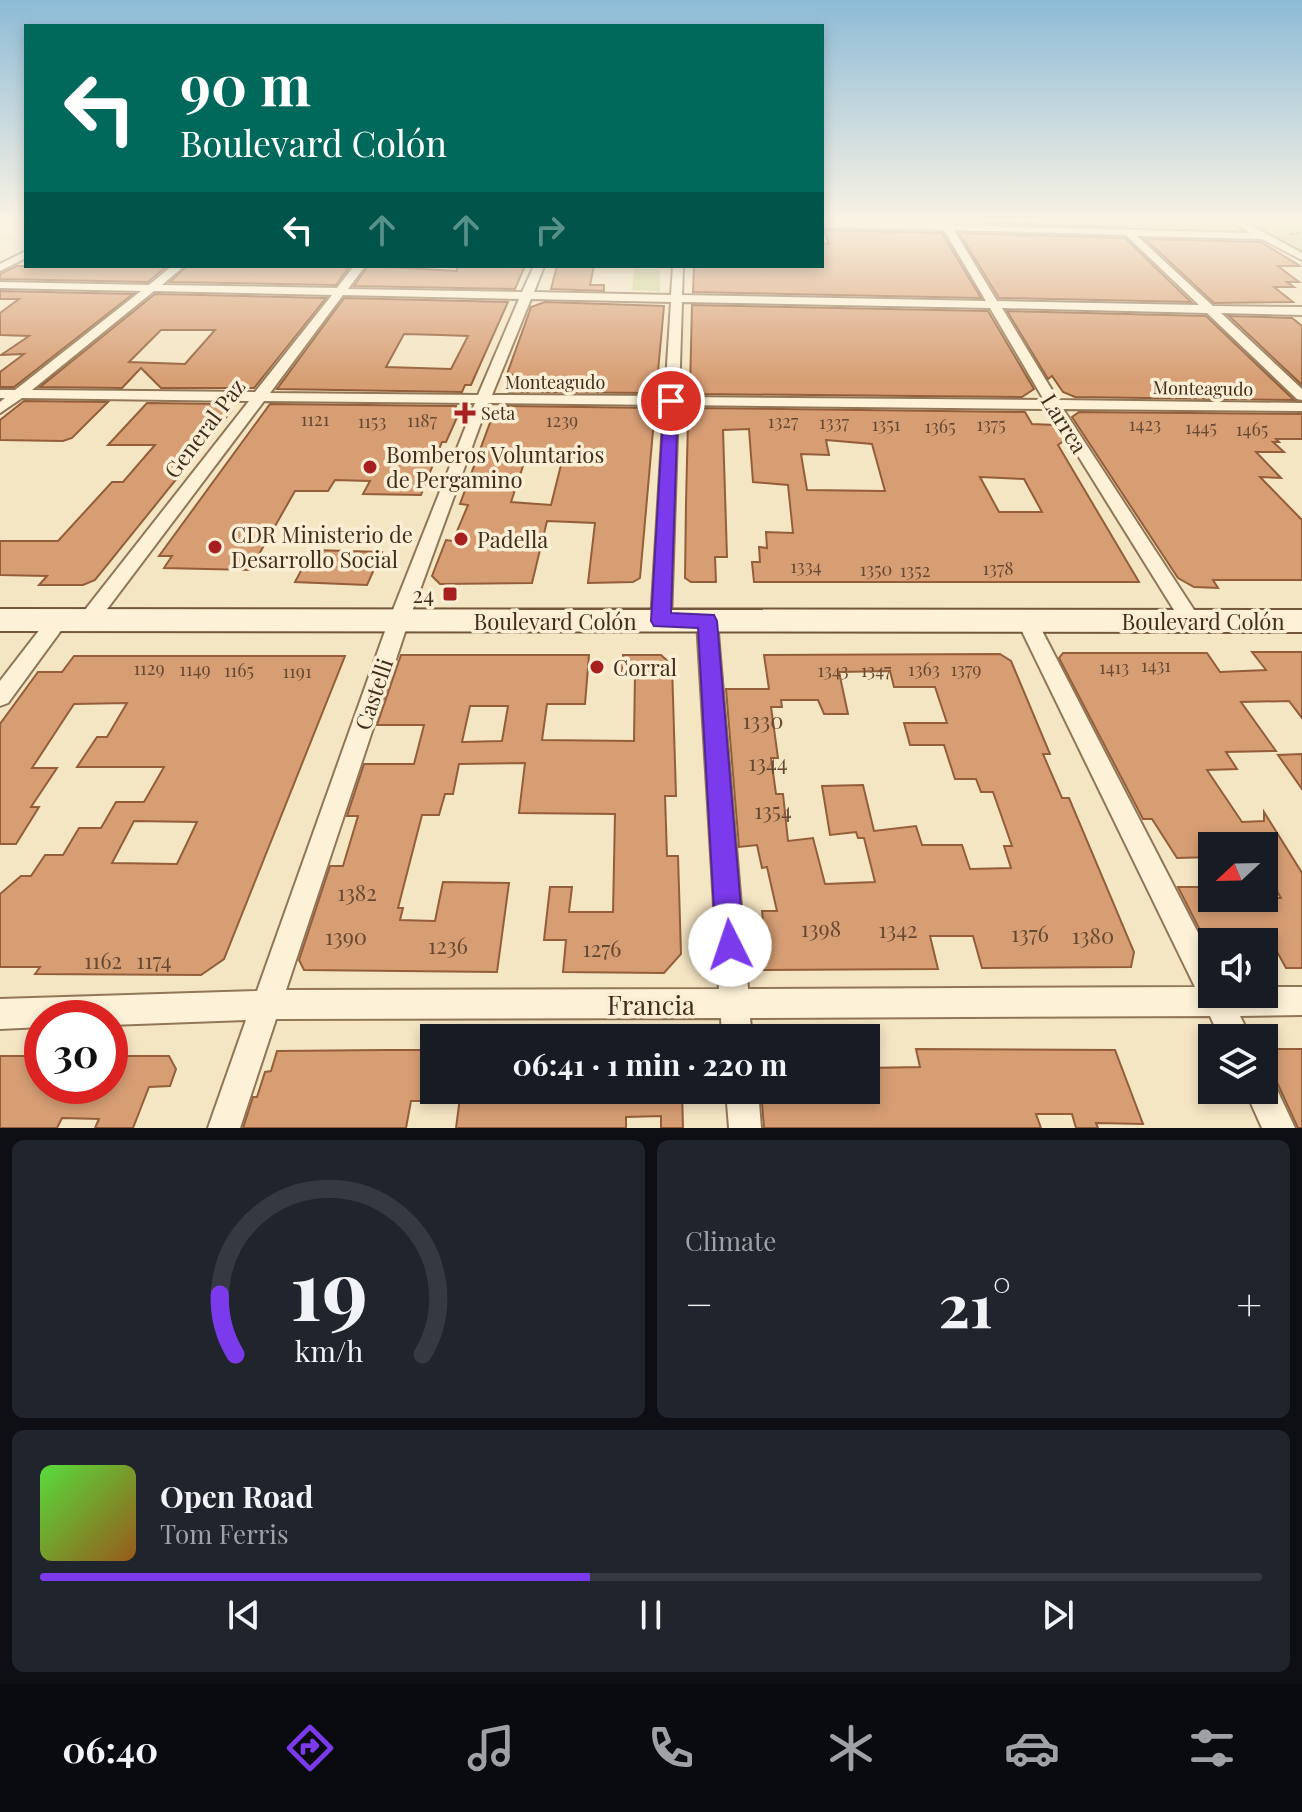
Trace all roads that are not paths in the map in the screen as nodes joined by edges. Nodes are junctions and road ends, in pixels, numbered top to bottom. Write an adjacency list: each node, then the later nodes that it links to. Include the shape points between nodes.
1 (168, 275): 8 (street)
2 (353, 275): 9 (street, General Paz)
3 (535, 275): 10 (street, Castelli)
4 (678, 275): 11 (street)
5 (975, 275): 12 (street, Larrea)
6 (1172, 275): 13 (street)
7 (0, 285): 8 (street)
8 (152, 288): 9 (street); 16 (street)
9 (340, 292): 10 (street); 18 (street, General Paz)
10 (525, 296): 11 (street); 19 (street, Castelli)
11 (678, 300): 12 (street); 20 (street)
12 (994, 307): 13 (street); 21 (street, Larrea)
13 (1208, 310): 14 (street); 17 (street)
14 (1302, 311)
15 (0, 394): 16 (street, Monteagudo)
16 (18, 394): 18 (street, Monteagudo); 23 (street)
17 (1302, 396)
18 (258, 397): 19 (street, Monteagudo); 26 (street, General Paz)
19 (483, 399): 20 (street, Monteagudo); 27 (street, Castelli)
20 (671, 401): 21 (street, Monteagudo); 28 (street)
21 (1053, 404): 22 (street, Monteagudo); 31 (street, Larrea)
22 (1302, 407)
23 (0, 409)
24 (0, 620): 25 (main road, Boulevard Colón)
25 (58, 620): 26 (main road, Boulevard Colón); 33 (street)
26 (88, 620): 27 (main road, Boulevard Colón)
27 (399, 620): 28 (main road, Boulevard Colón); 39 (street, Castelli)
28 (661, 621): 29 (main road, Boulevard Colón)
29 (707, 621): 30 (main road, Boulevard Colón); 38 (street)
30 (1027, 621): 31 (main road, Boulevard Colón); 34 (street)
31 (1191, 621): 32 (main road, Boulevard Colón)
32 (1302, 621)
33 (0, 697)
34 (1198, 962)
35 (1198, 994): 38 (street, Francia)
36 (1278, 999): 37 (street, Francia)
37 (1302, 1001)
38 (734, 1004): 39 (street, Francia); 41 (street)
39 (265, 1005): 40 (street, Francia); 44 (street, Castelli)
40 (0, 1014)
41 (736, 1024)
42 (743, 1104): 45 (street)
43 (1268, 1104): 46 (street)
44 (224, 1128)
45 (745, 1128)
46 (1279, 1128)

